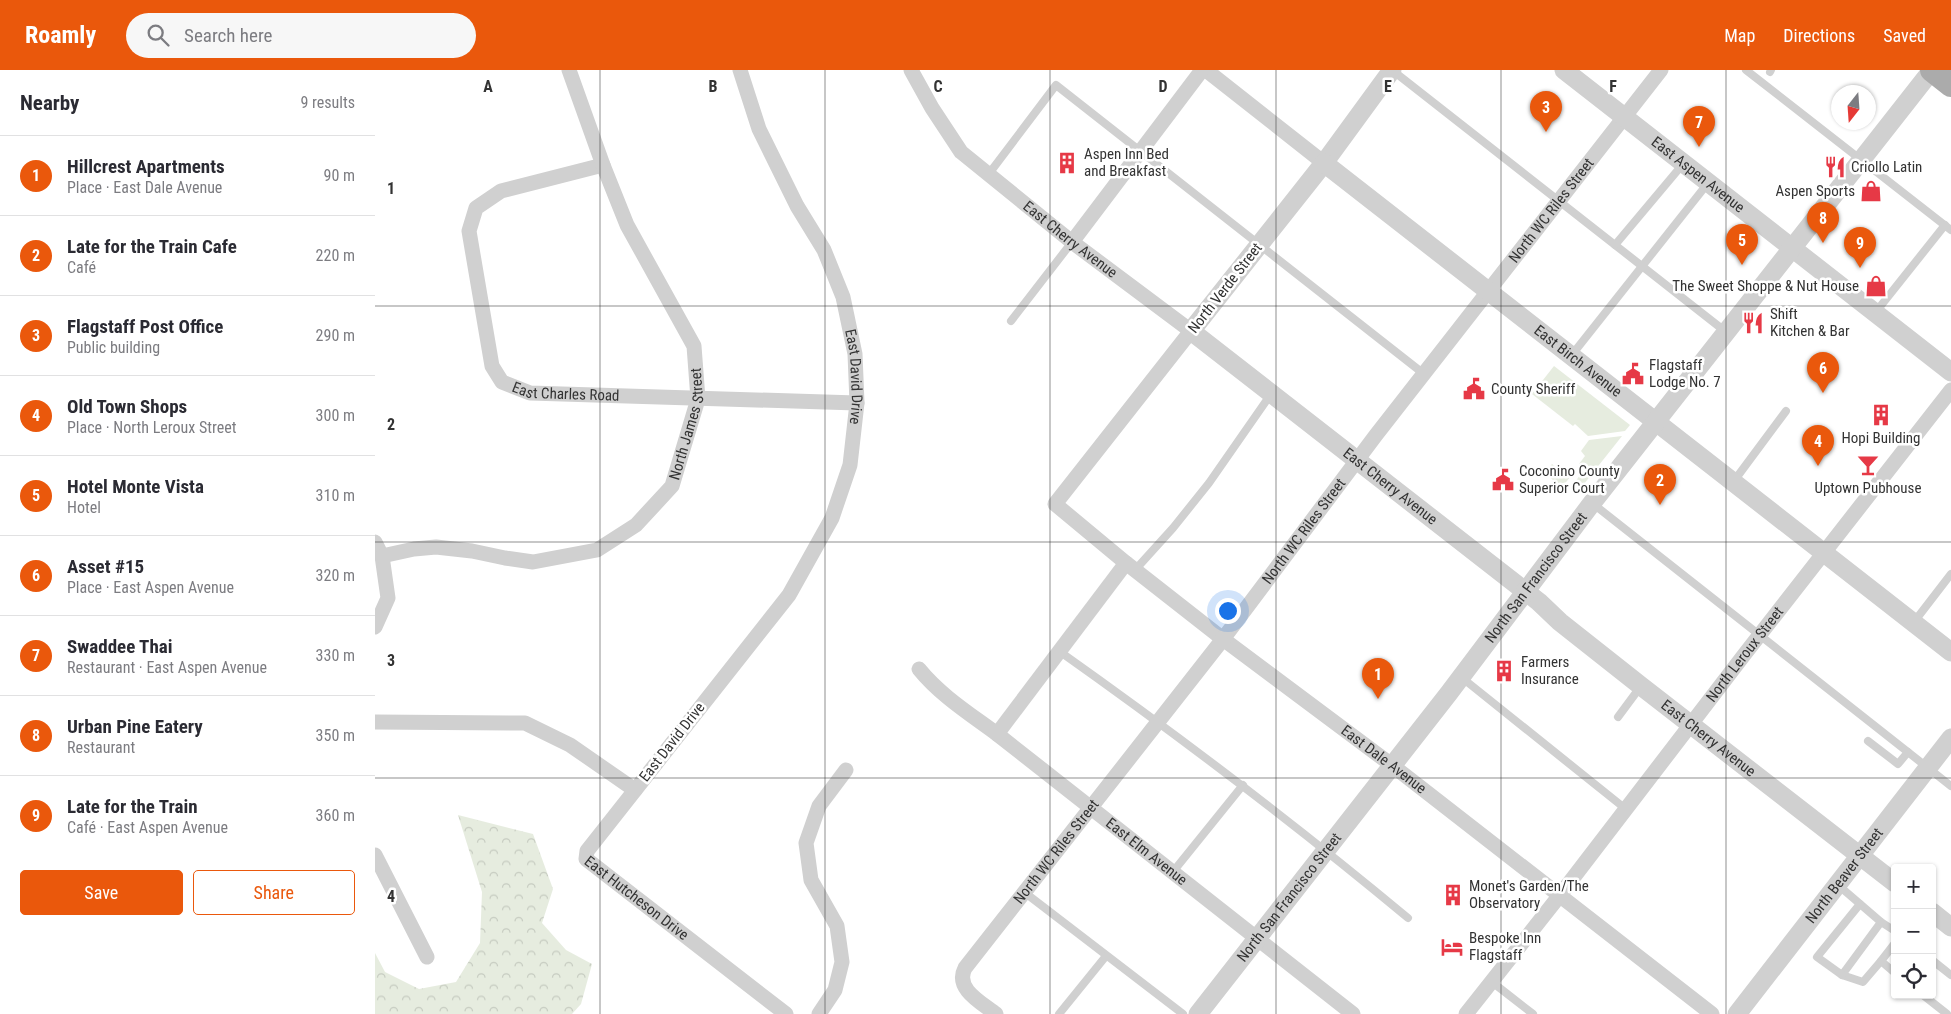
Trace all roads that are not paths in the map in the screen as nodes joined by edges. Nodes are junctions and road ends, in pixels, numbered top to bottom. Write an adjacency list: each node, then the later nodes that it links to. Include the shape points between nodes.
1 (569, 70): 17 (street, North James Street)
2 (740, 70): 38 (street, East David Drive, via 759,129 823,250 843,297 855,354)
3 (911, 70): 18 (street, East Cherry Avenue, via 961,152)
4 (1203, 70): 13 (street)
5 (1206, 70): 15 (street, East Birch Avenue)
6 (1392, 70): 15 (street, North Verde Street); 20 (lane)
7 (1565, 70): 12 (street, East Aspen Avenue)
8 (1661, 70): 12 (street, North WC Riles Street)
9 (1746, 70): 14 (lane)
10 (1932, 70): 11 (main road); 14 (street, North San Francisco Street)
11 (1951, 85)
12 (1625, 118): 16 (street, East Aspen Avenue); 20 (street, North WC Riles Street)
13 (1141, 151): 18 (lane, via 1055,85); 22 (street); 23 (lane)
14 (1862, 159): 21 (lane); 25 (street, North San Francisco Street)
15 (1324, 163): 23 (street, North Verde Street); 27 (street, East Birch Avenue)
16 (1683, 163): 19 (street, East Aspen Avenue); 24 (lane)
17 (603, 165): 37 (street, North James Street, via 627,225 694,346); 37 (street, East Charles Road, via 501,191 476,208 469,231 492,366 502,382 530,393)
18 (988, 175): 22 (street, East Cherry Avenue)
19 (1708, 183): 25 (street, East Aspen Avenue); 26 (lane)
20 (1559, 200): 24 (lane); 27 (street, North WC Riles Street)
21 (1948, 228): 28 (lane)
22 (1072, 242): 29 (lane); 30 (street, East Cherry Avenue)
23 (1259, 244): 30 (street, North Verde Street); 34 (lane)
24 (1615, 244): 26 (lane)
25 (1791, 247): 28 (street, East Aspen Avenue); 31 (street, North San Francisco Street)
26 (1643, 266): 31 (lane); 32 (lane)
27 (1488, 291): 32 (street, East Birch Avenue); 34 (street, North WC Riles Street)
28 (1875, 313): 33 (street, East Aspen Avenue)
29 (1011, 321)
30 (1191, 331): 36 (street, East Cherry Avenue); 44 (street, North Verde Street)
31 (1727, 332): 40 (street, North San Francisco Street)
32 (1571, 356): 40 (street, East Birch Avenue)
33 (1951, 372)
34 (1424, 374): 41 (street, North WC Riles Street)
35 (1951, 390): 46 (street, North Leroux Street)
36 (1271, 393): 41 (street, East Cherry Avenue); 47 (lane, via 1209,483 1173,528)
37 (698, 399): 38 (street, East Charles Road); 45 (street, North James Street, via 672,486 636,525 597,550 533,562 436,547)
38 (857, 403): 72 (street, East David Drive, via 850,465 833,518 789,595)
39 (1786, 411): 42 (lane)
40 (1656, 422): 42 (street, East Birch Avenue); 43 (street, North San Francisco Street)
41 (1357, 460): 49 (street, East Cherry Avenue); 53 (street, North WC Riles Street)
42 (1733, 482): 46 (street, East Birch Avenue)
43 (1592, 503): 49 (street, North San Francisco Street); 52 (lane)
44 (1055, 504): 47 (street, East Dale Avenue)
45 (378, 549): 51 (street, via 388,598)
46 (1824, 553): 50 (street, East Birch Avenue); 52 (street, North Leroux Street)
47 (1131, 567): 53 (street, East Dale Avenue); 54 (street)
48 (1951, 574): 50 (lane)
49 (1525, 590): 57 (street, North San Francisco Street); 58 (street, East Cherry Avenue)
50 (1913, 622): 55 (street, East Birch Avenue)
51 (375, 627)
52 (1760, 634): 62 (street, North Leroux Street); 66 (lane)
53 (1223, 639): 60 (street, North WC Riles Street); 67 (street, East Dale Avenue)
54 (1059, 651): 60 (lane); 63 (street)
55 (1951, 652)
56 (919, 669): 63 (street, East Elm Avenue, via 931,684)
57 (1461, 677): 67 (street, North San Francisco Street); 74 (lane)
58 (1641, 686): 59 (lane); 62 (street, East Cherry Avenue)
59 (1618, 717)
60 (1159, 721): 70 (lane); 73 (street, North WC Riles Street)
61 (375, 722): 72 (street, via 525,723 570,744)
62 (1691, 724): 74 (street, North Leroux Street); 77 (street, East Cherry Avenue)
63 (997, 734): 73 (street, East Elm Avenue)
64 (1951, 738): 68 (street, North Beaver Street)
65 (1868, 741): 66 (lane, via 1899,764)
66 (1908, 752): 68 (lane)
67 (1393, 766): 75 (street, North San Francisco Street); 82 (street, East Dale Avenue)
68 (1928, 768): 71 (lane); 77 (street, North Beaver Street)
69 (845, 770): 101 (street, via 819,806 806,843 811,880 837,926 842,962 835,990)
70 (1243, 785): 75 (lane); 78 (lane)
71 (1951, 786)
72 (635, 790): 100 (street, East Hutcheson Drive, via 587,851 586,859)
73 (1091, 808): 78 (street, East Elm Avenue); 81 (street, North WC Riles Street)
74 (1627, 810): 82 (street, North Leroux Street)
75 (1326, 850): 85 (lane); 89 (street, North San Francisco Street)
76 (375, 855): 92 (street)
77 (1861, 856): 79 (street, East Cherry Avenue); 80 (street, North Beaver Street)
78 (1172, 873): 89 (street, East Elm Avenue)
79 (1891, 880)
80 (1838, 885): 83 (lane); 110 (street, North Beaver Street)
81 (1024, 892): 91 (lane); 102 (street, North WC Riles Street, via 961,974 965,989)
82 (1560, 896): 98 (street, North Leroux Street); 109 (street, East Dale Avenue)
83 (1860, 904): 86 (lane); 96 (lane, via 1817,957)
84 (1936, 915): 87 (street)
85 (1408, 918)
86 (1881, 922): 88 (lane); 96 (lane)
87 (1951, 927)
88 (1891, 928)
89 (1256, 940): 105 (street, North San Francisco Street); 106 (street, East Elm Avenue)
90 (1891, 949): 93 (lane)
91 (1106, 956): 103 (lane); 104 (lane)
92 (427, 957)
93 (1881, 961): 95 (lane); 96 (lane, via 1863,982)
94 (1936, 963): 97 (lane)
95 (1891, 970)
96 (1842, 975)
97 (1951, 975)
98 (1491, 982): 107 (street, North Leroux Street); 108 (lane)
99 (1928, 999): 111 (lane)
100 (786, 1014)
101 (819, 1014)
102 (996, 1014)
103 (1059, 1014)
104 (1183, 1014)
105 (1197, 1014)
106 (1353, 1014)
107 (1466, 1014)
108 (1533, 1014)
109 (1711, 1014)
110 (1737, 1014)
111 (1947, 1014)

